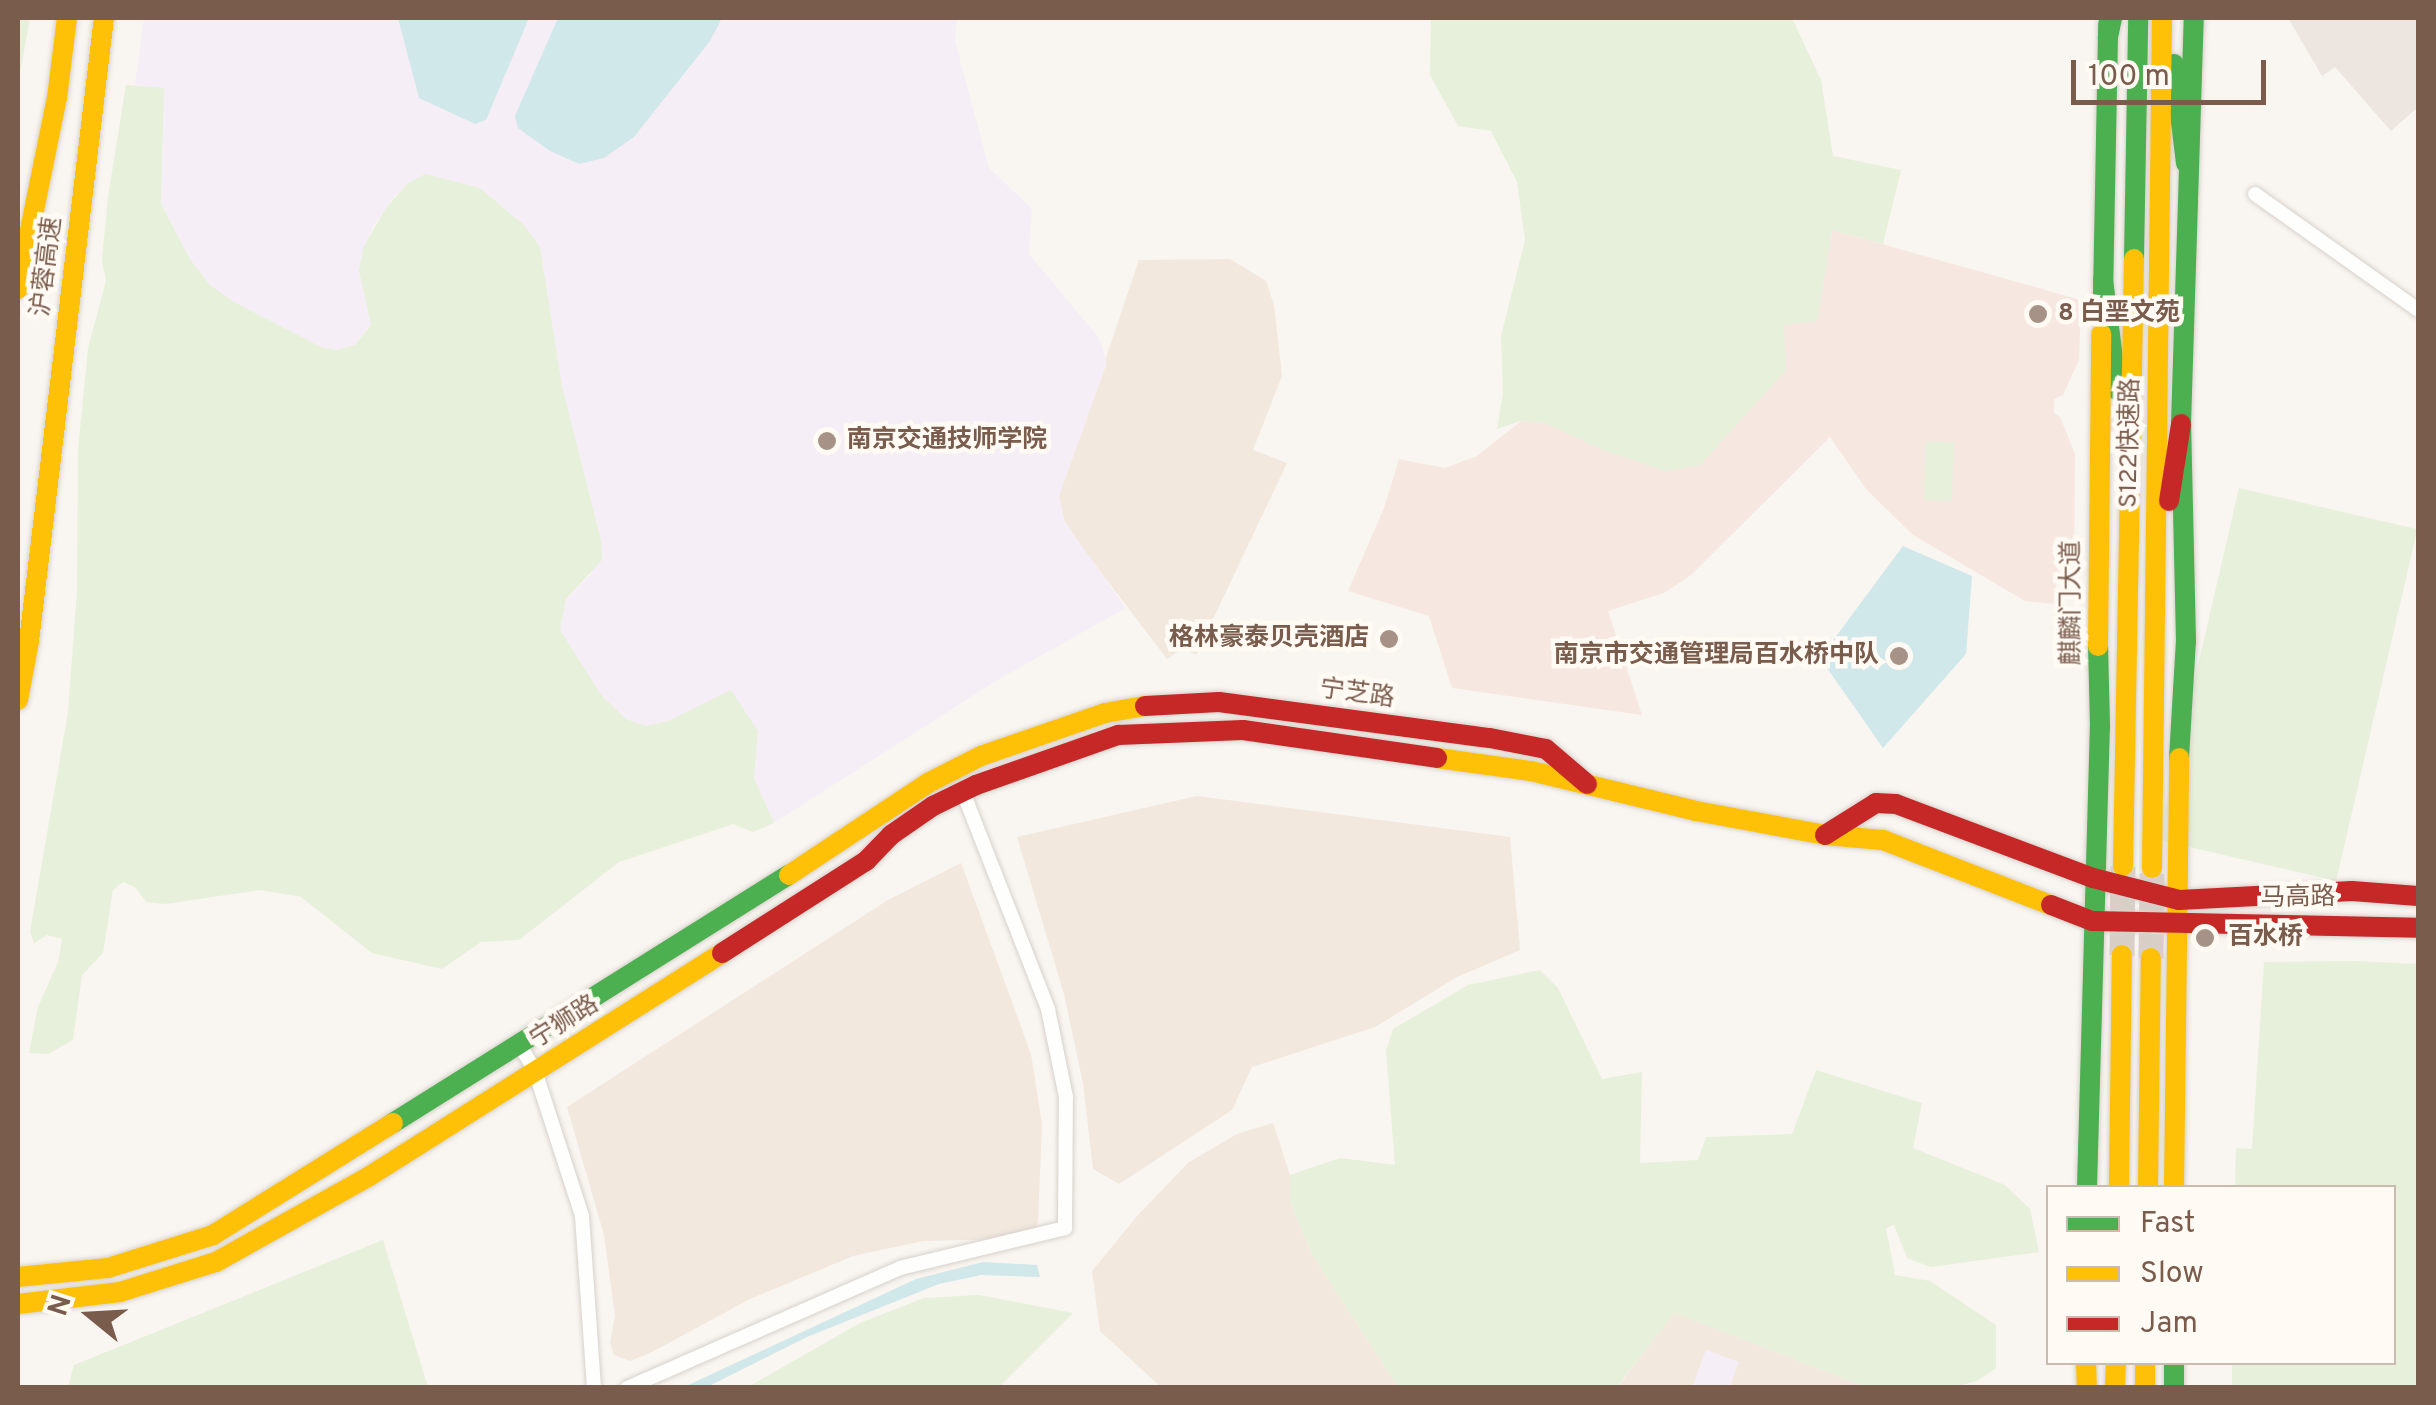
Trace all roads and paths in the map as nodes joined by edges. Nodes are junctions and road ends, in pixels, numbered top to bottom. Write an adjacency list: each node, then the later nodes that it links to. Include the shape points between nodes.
1 (66, 18): 10 (main road, 沪蓉高速, via 57,98)
2 (104, 18): 15 (main road, 沪蓉高速)
3 (2138, 18): 13 (main road, S122快速路)
4 (2165, 18): 7 (main road); 14 (main road, S122快速路)
5 (2194, 18): 7 (main road)
6 (2109, 24): 9 (main road, 麒麟门大道)
7 (2186, 163): 12 (main road)
8 (2255, 194): 11 (street)
9 (2103, 280): 13 (main road); 23 (main road, 麒麟门大道)
10 (18, 289)
11 (2418, 310)
12 (2181, 424): 14 (main road); 25 (main road, via 2186,641)
13 (2126, 468): 21 (main road, S122快速路)
14 (2155, 590): 22 (main road, S122快速路)
15 (18, 700)
16 (1105, 712): 18 (main road, 宁芝路, via 1218,702 1490,738 1546,749); 31 (main road, 宁狮路, via 981,756 928,783)
17 (1118, 735): 18 (main road, 宁芝路, via 1244,730 1530,771); 19 (main road, 宁狮路)
18 (1588, 786): 20 (main road, 宁芝路)
19 (962, 790): 32 (main road, 宁狮路, via 891,834 866,861); 40 (street, via 1048,1009 1066,1097 1065,1228 900,1268)
20 (1825, 835): 23 (main road, via 1876,802 1896,804); 26 (main road, 宁芝路, via 1884,840)
21 (2122, 866)
22 (2152, 868)
23 (2093, 878): 25 (main road, 马高路); 26 (main road, 麒麟门大道)
24 (2418, 896): 25 (main road, 马高路, via 2352,891)
25 (2179, 900): 27 (main road)
26 (2092, 921): 27 (main road, 马高路); 33 (main road, 麒麟门大道)
27 (2178, 926): 28 (main road, 马高路); 36 (main road)
28 (2418, 928)
29 (2122, 956): 34 (main road)
30 (2151, 958): 35 (main road)
31 (519, 1044): 32 (street); 37 (main road, 宁狮路, via 213,1235 108,1268)
32 (535, 1071): 38 (main road, 宁狮路, via 368,1177 216,1262 120,1292); 39 (street, via 582,1216)
33 (2086, 1185)
34 (2119, 1185)
35 (2148, 1185)
36 (2174, 1185)
37 (18, 1277)
38 (18, 1304)
39 (594, 1388)
40 (626, 1388)

